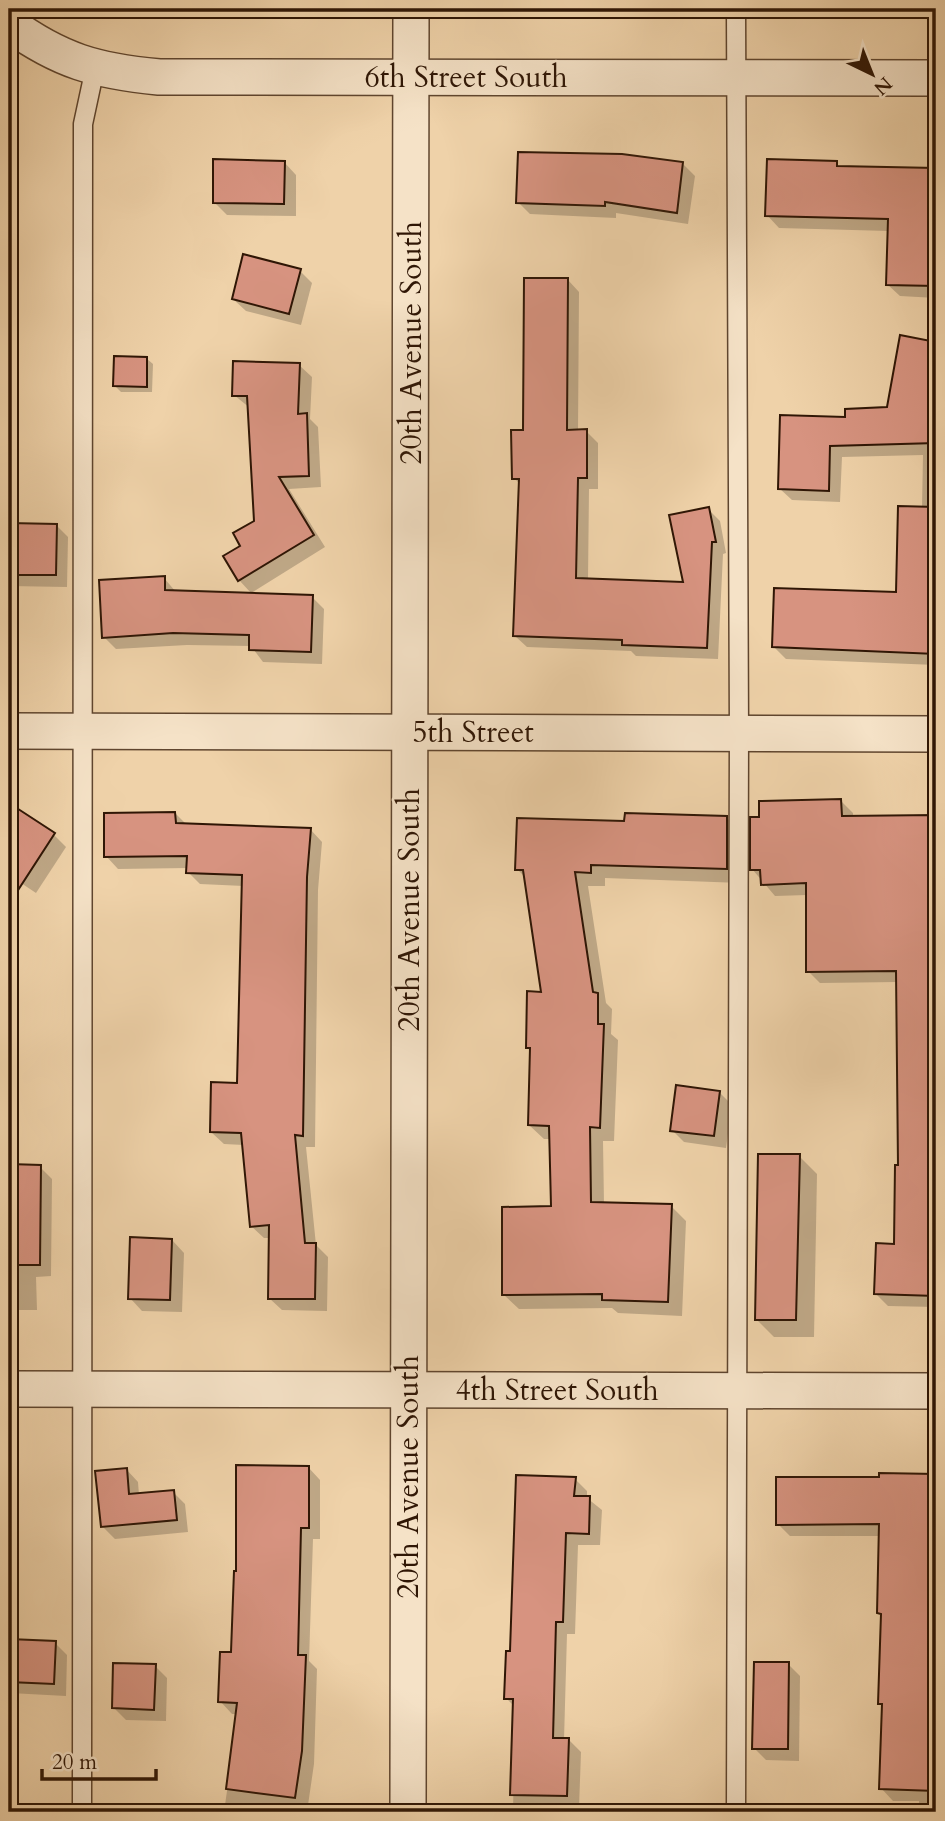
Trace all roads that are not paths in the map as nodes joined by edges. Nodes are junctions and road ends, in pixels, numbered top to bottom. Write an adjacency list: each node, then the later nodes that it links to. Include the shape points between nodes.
1 (411, 9): 5 (street, 20th Avenue South)
2 (736, 9): 6 (lane)
3 (9, 24): 4 (street, 6th Street South, via 44,49)
4 (94, 68): 5 (street, 6th Street South, via 159,77); 9 (lane, via 83,124)
5 (412, 76): 6 (street, 6th Street South); 10 (street, 20th Avenue South)
6 (736, 77): 7 (street, 6th Street South); 11 (lane)
7 (936, 78)
8 (9, 731): 9 (street, 5th Street)
9 (81, 732): 10 (street, 5th Street); 14 (lane)
10 (409, 732): 11 (street, 5th Street); 15 (street, 20th Avenue South)
11 (740, 733): 12 (street, 5th Street); 16 (lane)
12 (936, 734)
13 (9, 1390): 14 (street, 4th Street South)
14 (83, 1390): 15 (street, 4th Street South); 18 (lane)
15 (408, 1390): 16 (street, 4th Street South); 19 (street, 20th Avenue South)
16 (736, 1390): 17 (street, 4th Street South); 20 (lane)
17 (936, 1391)
18 (82, 1812)
19 (408, 1812)
20 (736, 1812)

